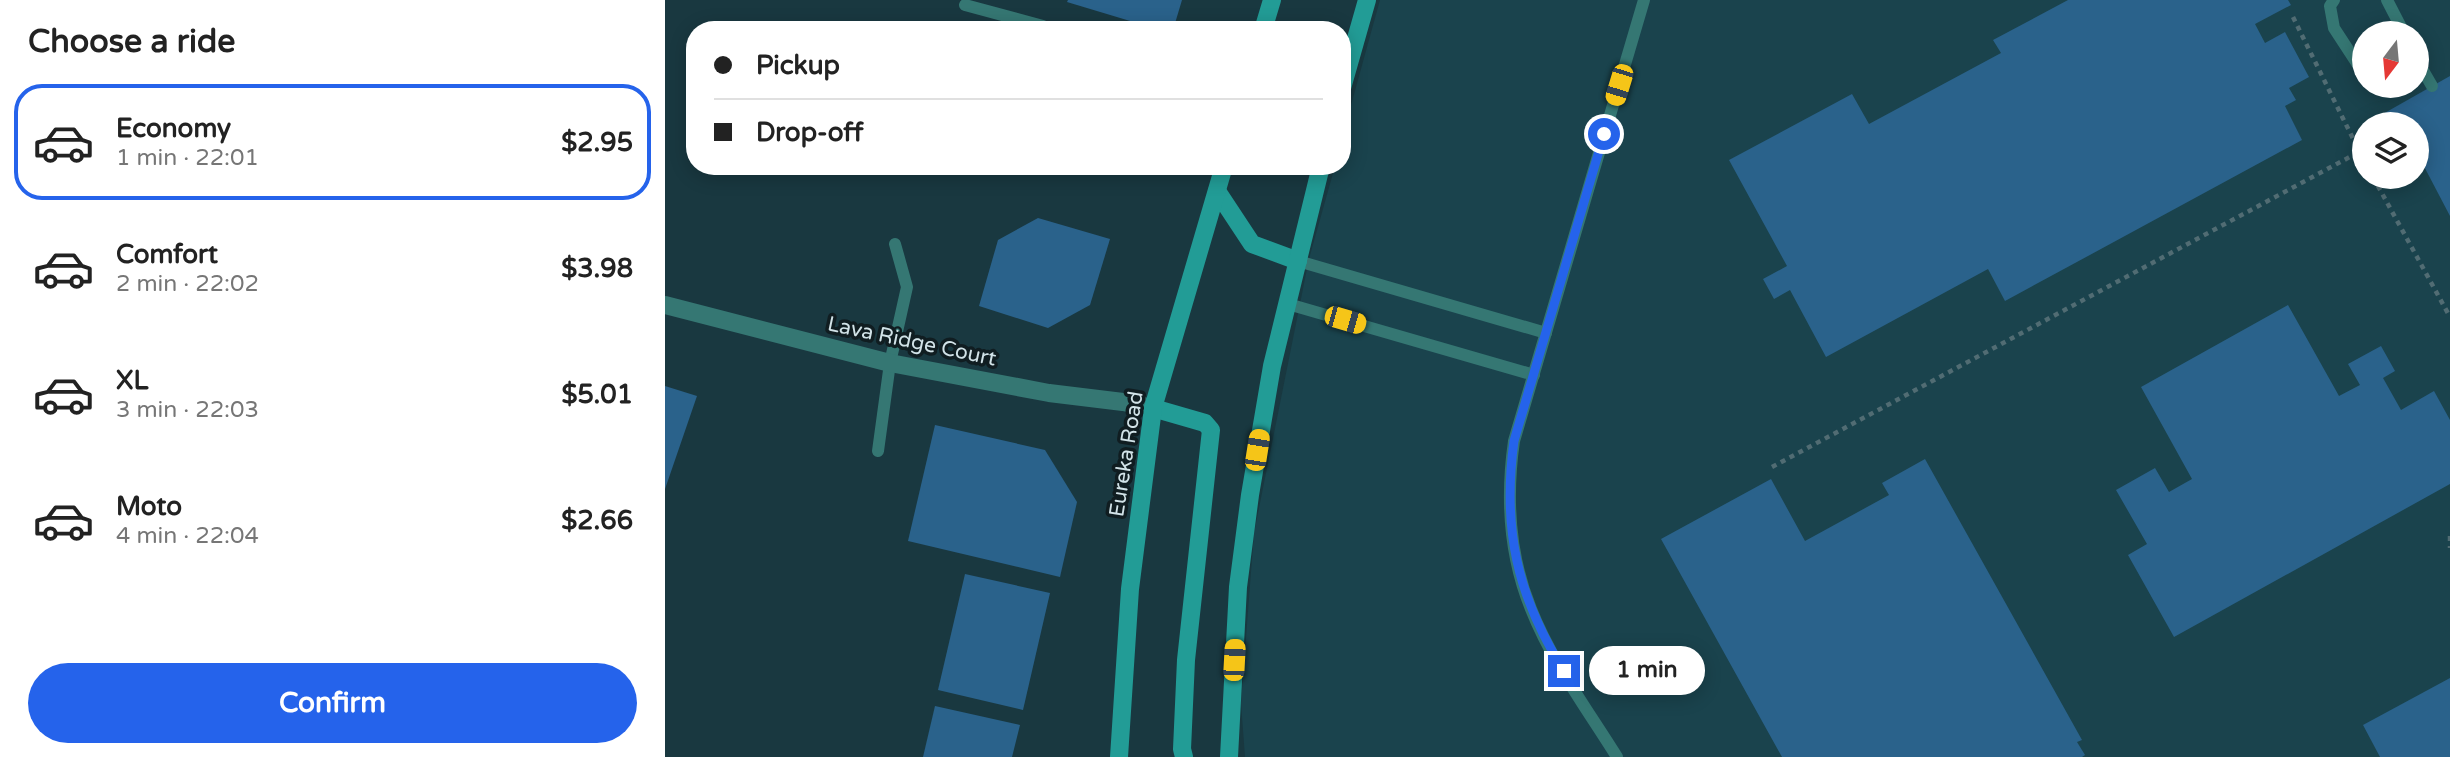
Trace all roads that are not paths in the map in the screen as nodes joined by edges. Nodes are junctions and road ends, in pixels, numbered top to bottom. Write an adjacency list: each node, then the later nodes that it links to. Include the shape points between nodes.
1 (1272, 0): 8 (main road)
2 (1367, 0): 10 (main road)
3 (1644, 0): 21 (lane)
4 (2334, 0): 11 (lane, via 2330,6 2334,28)
5 (2387, 0): 9 (lane)
6 (965, 5): 7 (lane)
7 (1024, 21)
8 (1266, 21)
9 (2397, 21)
10 (1351, 56)
11 (2352, 56)
12 (2429, 81): 13 (lane)
13 (2432, 86)
14 (1221, 175): 16 (main road, Eureka Road)
15 (1319, 175): 18 (main road)
16 (1217, 191): 18 (main road, via 1252,244); 24 (main road, Eureka Road)
17 (895, 244): 22 (lane, via 907,287)
18 (1298, 261): 19 (main road); 21 (lane)
19 (1288, 304): 23 (lane); 28 (main road, via 1260,428 1238,583)
20 (665, 305): 22 (street, Lava Ridge Court)
21 (1546, 332): 23 (lane)
22 (890, 363): 24 (street, Lava Ridge Court); 25 (lane)
23 (1534, 375): 29 (lane, via 1509,475 1513,545 1530,608 1545,639)
24 (1153, 408): 26 (main road, Eureka Road, via 1130,589); 27 (main road, via 1205,423 1211,430 1186,660)
25 (878, 451)
26 (1119, 757)
27 (1184, 757)
28 (1229, 757)
29 (1617, 757)

